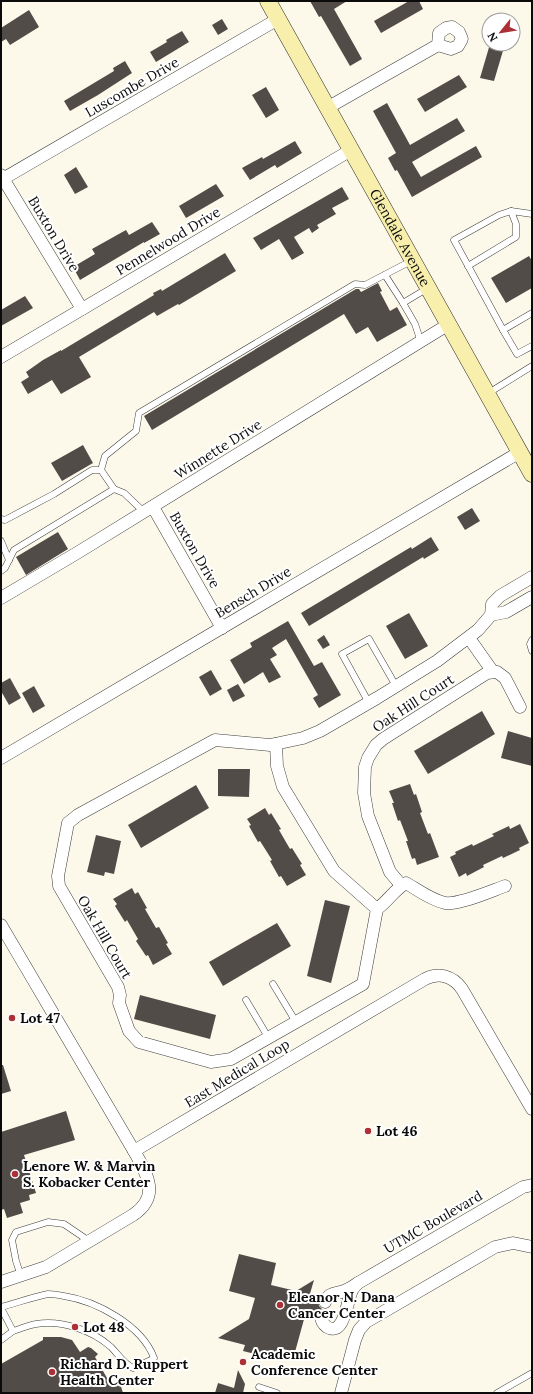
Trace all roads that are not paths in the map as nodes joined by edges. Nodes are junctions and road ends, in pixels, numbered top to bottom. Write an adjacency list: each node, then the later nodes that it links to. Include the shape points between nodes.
1 (270, 2): 2 (main road, Glendale Avenue)
2 (278, 19): 4 (main road, Glendale Avenue); 6 (street, Luscombe Drive)
3 (438, 45): 4 (street)
4 (327, 108): 5 (main road, Glendale Avenue)
5 (350, 150): 9 (main road, Glendale Avenue); 14 (street, Pennelwood Drive)
6 (2, 178): 14 (street, Buxton Drive)
7 (511, 211): 8 (lane); 10 (lane, via 516,224 516,237); 10 (lane, via 454,240)
8 (532, 214)
9 (413, 260): 11 (lane); 12 (main road, Glendale Avenue)
10 (468, 266): 17 (lane)
11 (385, 275): 13 (lane); 24 (lane, via 365,285 355,284 139,413 136,431 104,456)
12 (429, 288): 13 (lane); 16 (main road, Glendale Avenue)
13 (403, 303): 18 (lane, via 415,324)
14 (82, 309): 20 (street, Pennelwood Drive)
15 (532, 313): 17 (lane)
16 (449, 324): 18 (street, Winnette Drive); 22 (main road, Glendale Avenue)
17 (503, 330): 19 (lane, via 517,354)
18 (421, 342): 27 (street, Winnette Drive)
19 (532, 346)
20 (1, 357)
21 (532, 366): 22 (lane)
22 (487, 394): 23 (main road, Glendale Avenue)
23 (520, 452): 25 (main road, Glendale Avenue); 36 (street, Bensch Drive)
24 (101, 470): 26 (lane); 28 (lane, via 92,470 54,494 5,520)
25 (532, 474)
26 (114, 489): 27 (lane); 30 (lane, via 14,550)
27 (148, 510): 34 (street, Winnette Drive); 36 (street, Buxton Drive)
28 (1, 519)
29 (1, 541): 30 (lane)
30 (9, 560): 31 (lane)
31 (1, 571)
32 (532, 577): 35 (street, Oak Hill Court, via 495,600)
33 (532, 597): 35 (street, via 506,612)
34 (1, 598)
35 (491, 615): 37 (street, Oak Hill Court)
36 (222, 628): 45 (street, Bensch Drive)
37 (468, 638): 40 (street); 41 (street, Oak Hill Court)
38 (532, 640): 39 (lane)
39 (532, 651)
40 (493, 672): 43 (street, via 505,678); 46 (street, Oak Hill Court, via 487,673 383,738 368,758 364,787 368,816 390,872)
41 (396, 686): 42 (street, Oak Hill Court); 42 (lane, via 369,639 342,654)
42 (369, 703): 44 (street, Oak Hill Court, via 308,736)
43 (520, 707)
44 (276, 744): 48 (street, via 277,766 283,787 334,871); 53 (street, Oak Hill Court, via 215,740 78,815 68,822 58,876 59,886 118,987 119,1003 130,1031 139,1042 211,1062 231,1059)
45 (1, 758)
46 (401, 886): 47 (street, via 406,883 447,903 461,902); 48 (street)
47 (505, 886)
48 (377, 908): 52 (street, Oak Hill Court, via 363,984)
49 (1, 925): 55 (street)
50 (273, 984): 52 (lane)
51 (246, 1000): 53 (lane)
52 (296, 1022): 53 (street, Oak Hill Court)
53 (268, 1038)
54 (532, 1109): 55 (street, East Medical Loop, via 462,989 452,979 433,976)
55 (134, 1151): 58 (street, via 149,1183 149,1193 144,1206)
56 (532, 1176): 57 (street, UTMC Boulevard)
57 (528, 1186): 62 (street, UTMC Boulevard)
58 (89, 1241): 60 (street, via 46,1267); 60 (lane, via 64,1224 48,1222 16,1232 12,1240)
59 (532, 1247): 71 (street, via 513,1243 495,1247 366,1322 354,1340)
60 (21, 1276): 61 (street)
61 (1, 1282)
62 (358, 1283): 63 (street, UTMC Boulevard, via 343,1291 333,1292); 65 (street, via 351,1292 343,1321 339,1326 327,1327)
63 (325, 1302)
64 (1, 1308): 66 (lane); 66 (lane, via 50,1294 76,1298 104,1308 134,1329 154,1358 133,1368 93,1334 74,1327 53,1323 35,1324)
65 (321, 1316)
66 (13, 1331): 67 (lane)
67 (1, 1340)
68 (532, 1373): 72 (lane)
69 (259, 1388): 70 (lane)
70 (277, 1393)
71 (341, 1393)
72 (497, 1393)

